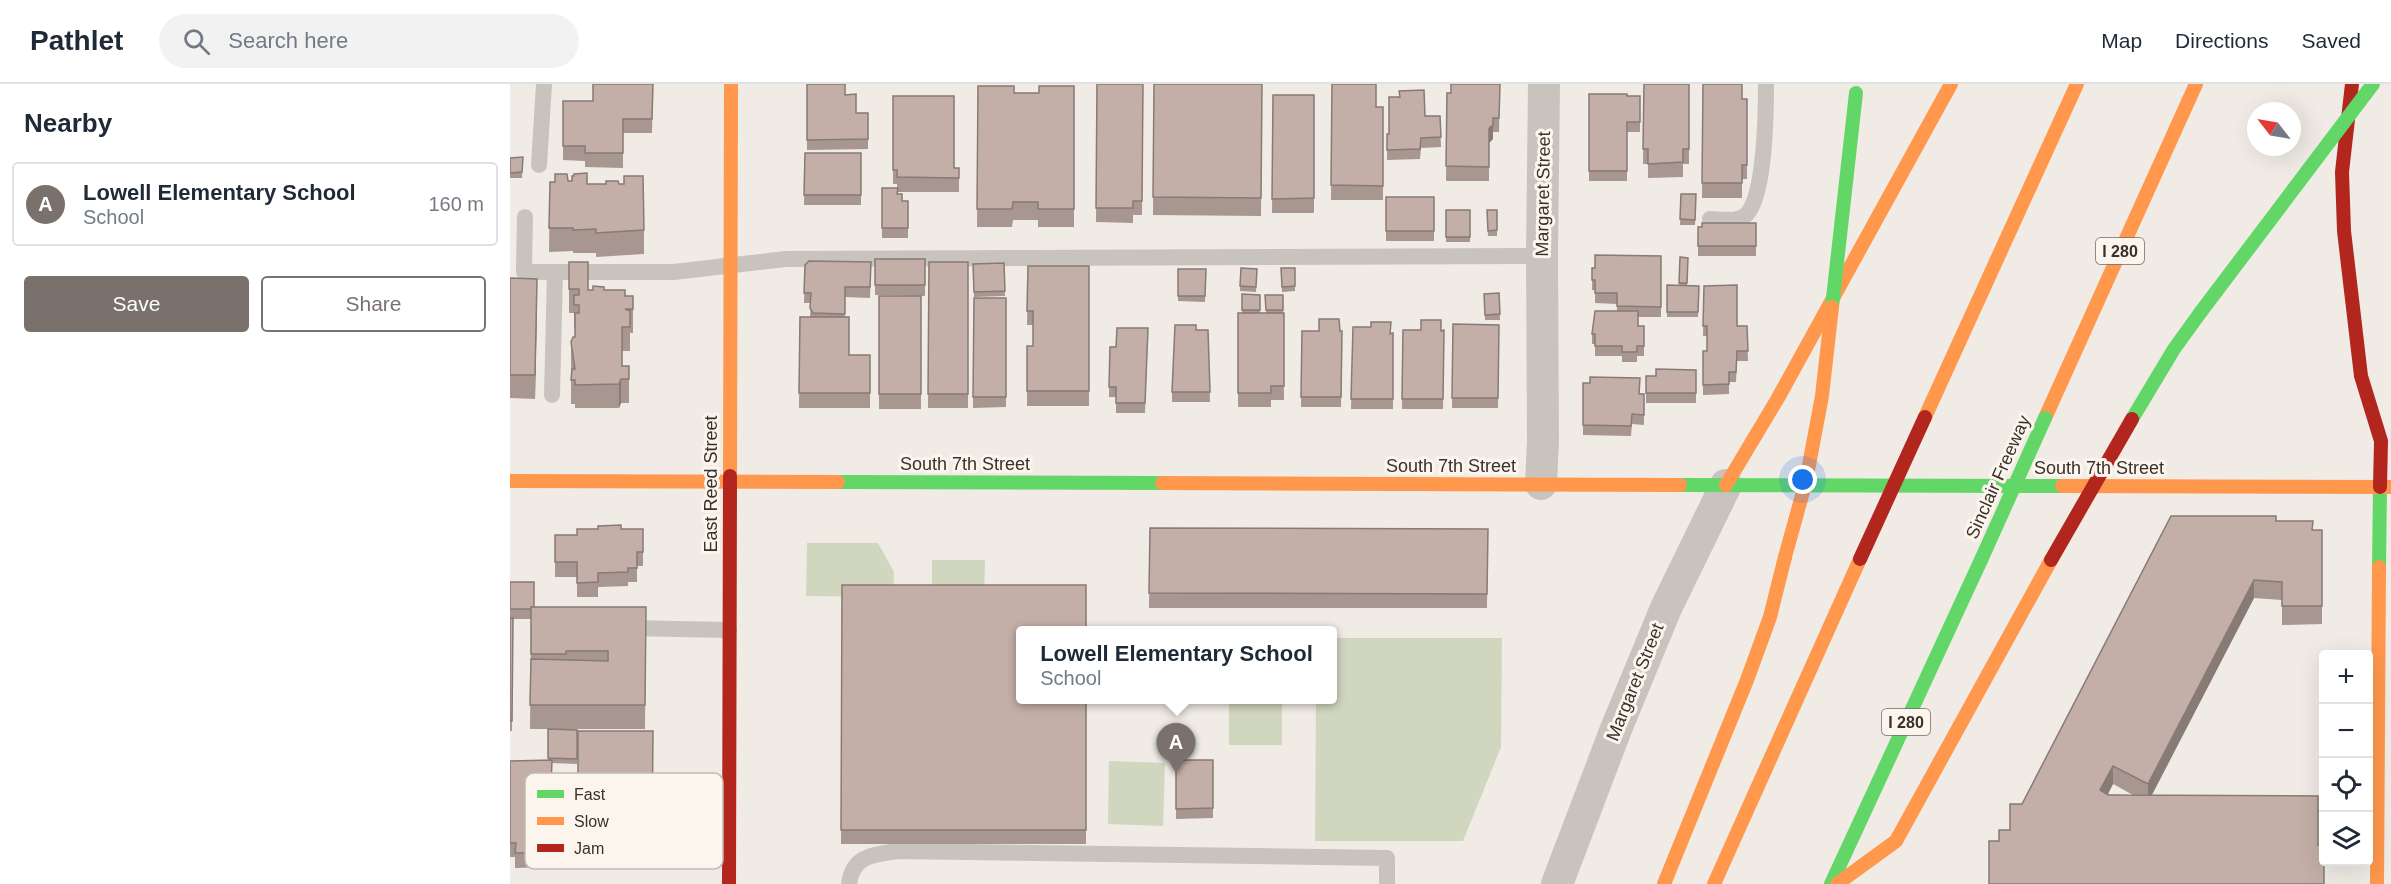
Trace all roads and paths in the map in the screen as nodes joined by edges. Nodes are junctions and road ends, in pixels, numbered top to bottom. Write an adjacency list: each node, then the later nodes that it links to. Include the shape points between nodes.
1 (544, 84): 11 (lane)
2 (731, 84): 15 (main road, East Reed Street)
3 (1544, 84): 14 (street, Margaret Street)
4 (1766, 84): 13 (lane, via 1758,191 1746,214 1738,219)
5 (1951, 84): 21 (main road)
6 (2077, 84): 33 (main road, bridge)
7 (2196, 84): 34 (main road, Sinclair Freeway / I 280, bridge)
8 (2352, 84): 22 (main road, via 2343,172 2344,231 2361,376 2381,441)
9 (2373, 84): 35 (main road, bridge, via 2174,350 2051,560 1896,841)
10 (1857, 88): 32 (main road, bridge, via 1822,396 1806,481 1770,617)
11 (539, 165)
12 (525, 217): 16 (lane, via 524,272)
13 (1710, 219)
14 (1542, 256): 15 (lane, via 785,259); 20 (street, Margaret Street)
15 (730, 265): 16 (lane, via 674,272); 19 (main road, East Reed Street)
16 (555, 272): 17 (lane)
17 (552, 395)
18 (510, 481): 19 (main road, South 7th Street)
19 (729, 481): 20 (main road, South 7th Street); 25 (main road, East Reed Street)
20 (1541, 484): 21 (main road, South 7th Street)
21 (1726, 485): 22 (main road, South 7th Street); 31 (street, Margaret Street, via 1662,618)
22 (2386, 487): 23 (main road)
23 (2385, 593): 26 (main road)
24 (614, 627): 25 (lane)
25 (729, 630): 28 (main road, East Reed Street)
26 (2384, 692): 27 (main road)
27 (2384, 837): 36 (main road)
28 (729, 884)
29 (849, 884): 30 (lane, via 850,874 867,856 897,851 1387,858)
30 (1387, 884)
31 (1557, 884)
32 (1664, 884)
33 (1714, 884)
34 (1831, 884)
35 (1836, 884)
36 (2377, 884)

